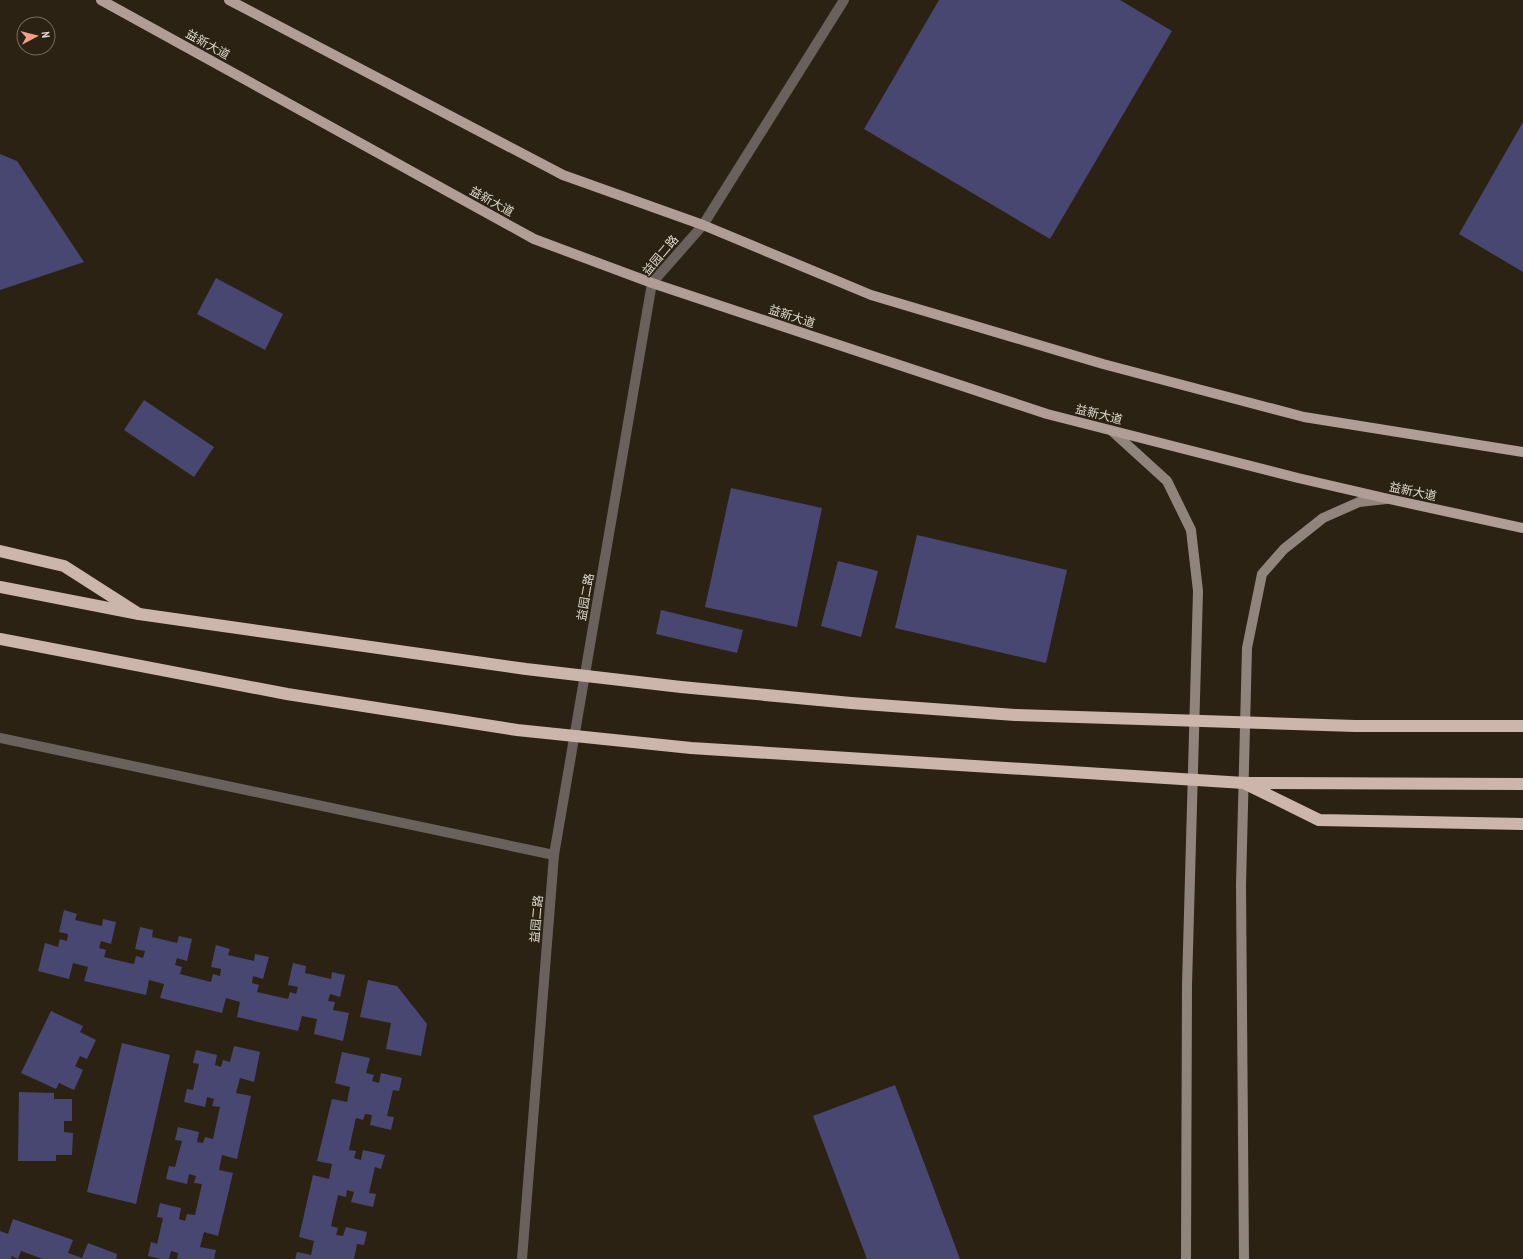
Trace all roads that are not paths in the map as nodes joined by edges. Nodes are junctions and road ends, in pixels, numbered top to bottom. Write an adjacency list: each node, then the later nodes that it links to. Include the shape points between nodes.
1 (101, 0): 5 (main road, 益新大道, via 534,239)
2 (229, 0): 4 (main road, via 563,175)
3 (844, 0): 4 (street, 益园二路)
4 (703, 225): 5 (street, 益园二路); 7 (main road, via 871,295 1103,364 1304,417)
5 (652, 283): 6 (main road, 益新大道, via 1047,414); 19 (street, 益园二路)
6 (1112, 431): 8 (main road, 益新大道); 21 (main road, via 1167,481 1191,530 1198,591 1187,985)
7 (1523, 452)
8 (1389, 499): 9 (main road, 益新大道); 22 (main road, via 1359,502 1323,518 1284,549 1262,574 1247,648 1241,885)
9 (1523, 528)
10 (0, 551): 12 (highway, via 64,566)
11 (0, 587): 12 (highway, bridge)
12 (139, 614): 14 (highway, bridge, via 526,669 680,688 851,703 1015,715 1153,720 1355,726)
13 (0, 639): 16 (highway, bridge, via 286,694 516,730 691,748)
14 (1523, 726)
15 (0, 738): 19 (street)
16 (1244, 783): 17 (highway, bridge); 18 (highway, via 1319,820)
17 (1523, 784)
18 (1523, 824)
19 (554, 855): 20 (street, 益园二路)
20 (522, 1259)
21 (1186, 1259)
22 (1244, 1259)

